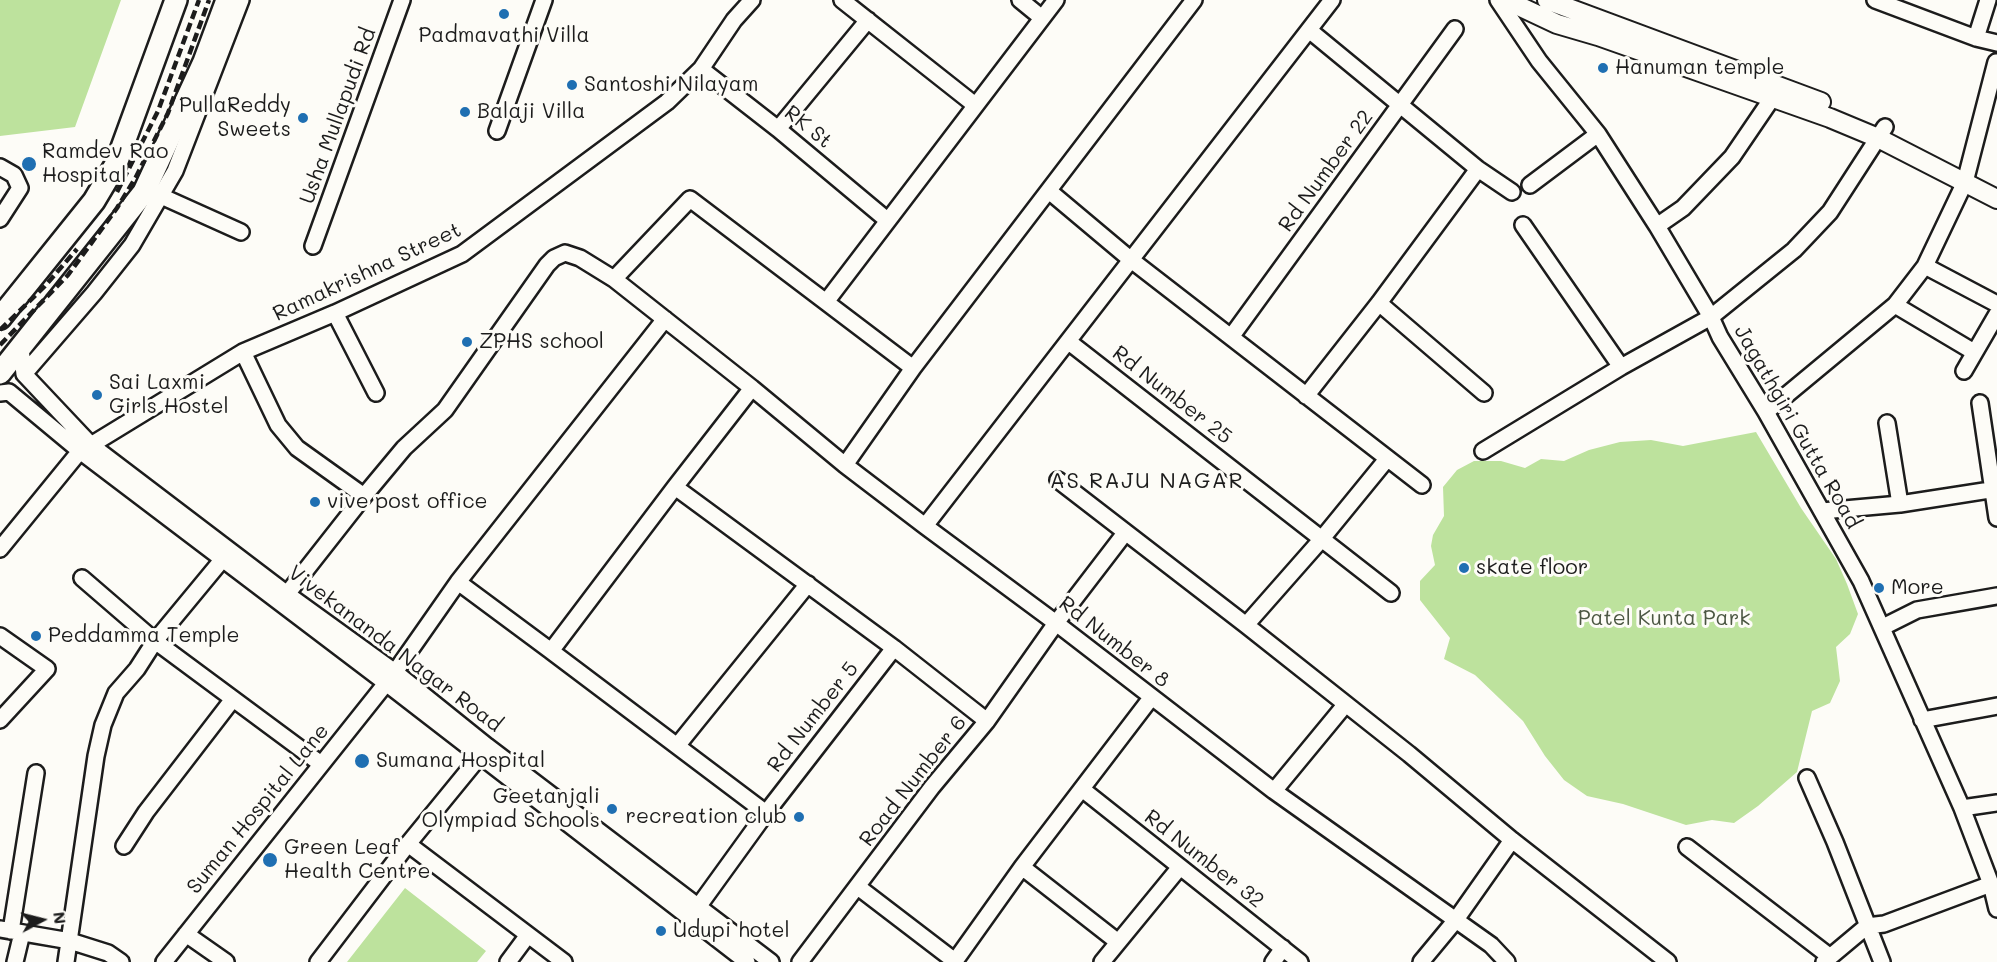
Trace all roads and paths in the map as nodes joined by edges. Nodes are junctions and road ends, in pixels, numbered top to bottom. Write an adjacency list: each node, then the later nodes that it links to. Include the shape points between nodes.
1 (176, 0): 59 (highway, via 116,164 94,201)
2 (227, 0): 43 (highway, via 204,62 144,192)
3 (241, 0): 39 (street, via 176,171)
4 (402, 0): 48 (street, Usha Mullapudi Rd)
5 (544, 0): 29 (street)
6 (752, 0): 24 (street, Ramakrishna Street)
7 (842, 0): 18 (street)
8 (1020, 0): 17 (street)
9 (1056, 0): 17 (street)
10 (1194, 0): 37 (street)
11 (1332, 0): 20 (street)
12 (1498, 0): 31 (street, Jagathgiri Gutta Road, via 1539,61)
13 (1506, 0): 25 (main road, via 1557,24)
14 (1547, 0): 25 (main road)
15 (1875, 0): 21 (street)
16 (1988, 0): 21 (street)
17 (1042, 18): 26 (street)
18 (868, 20): 26 (street); 28 (street)
19 (1455, 29): 27 (street, Rd Number 22)
20 (1309, 30): 27 (street); 49 (street)
21 (1976, 38): 22 (street)
22 (1997, 43)
23 (1997, 61): 34 (street)
24 (701, 69): 28 (street, RK St); 56 (street, Ramakrishna Street, via 667,102 462,254)
25 (1777, 91): 30 (main road); 45 (street, via 1732,157 1683,208)
26 (975, 105): 42 (street)
27 (1399, 105): 33 (street); 61 (street, Rd Number 22)
28 (778, 129): 42 (street, RK St)
29 (497, 131)
30 (1881, 133): 34 (main road); 58 (street, via 1830,212 1794,250)
31 (1598, 134): 35 (street); 45 (street, Jagathgiri Gutta Road)
32 (0, 167): 41 (street, via 14,175 20,188)
33 (1478, 169): 38 (street); 53 (street)
34 (1966, 177): 36 (main road); 40 (main road); 50 (street)
35 (1530, 185)
36 (1997, 187)
37 (1049, 191): 49 (street); 67 (street)
38 (1512, 192)
39 (161, 196): 46 (street); 47 (street)
40 (1997, 199)
41 (0, 219)
42 (887, 220): 52 (street)
43 (120, 222): 47 (street); 63 (highway)
44 (1523, 225): 66 (street)
45 (1657, 226): 58 (street, Jagathgiri Gutta Road)
46 (241, 232)
47 (138, 236): 70 (street)
48 (313, 246)
49 (1130, 259): 61 (street); 62 (street)
50 (1925, 266): 54 (street); 55 (street)
51 (614, 279): 52 (street, via 690,199); 60 (street, Rd Number 8); 87 (street, Rd Number 8, via 580,258 565,253 554,258 445,410 404,448)
52 (826, 303): 67 (street)
53 (1379, 303): 74 (street); 75 (street)
54 (1997, 304)
55 (1895, 305): 65 (street); 77 (street)
56 (335, 313): 64 (street, Ramakrishna Street); 73 (street)
57 (1997, 314): 65 (street)
58 (1711, 317): 66 (street); 77 (street, Jagathgiri Gutta Road)
59 (0, 318)
60 (665, 319): 71 (street, Rd Number 8); 97 (street, Suman Hospital Lane)
61 (1231, 337): 75 (street)
62 (1069, 342): 91 (street); 93 (street, Rd Number 25)
63 (21, 349): 69 (highway); 70 (street)
64 (243, 352): 79 (street, Ramakrishna Street); 87 (street, via 278,425 297,448)
65 (1974, 352): 68 (street)
66 (1621, 367): 80 (street)
67 (913, 368): 82 (street)
68 (1964, 371)
69 (0, 373)
70 (24, 374): 79 (street, Vivekananda Nagar Road)
71 (752, 388): 82 (street, Rd Number 8); 85 (street)
72 (0, 393): 79 (street, Vivekananda Nagar Road, via 9,392)
73 (376, 393)
74 (1484, 393)
75 (1306, 396): 81 (street)
76 (1980, 403): 86 (street)
77 (1766, 412): 89 (street, Jagathgiri Gutta Road)
78 (1887, 423): 88 (street)
79 (86, 448): 94 (street, Ramakrishna Street); 95 (street, Vivekananda Nagar Road); 100 (street, Vivekananda Nagar Road)
80 (1483, 451)
81 (1387, 459): 84 (street); 93 (street)
82 (845, 465): 91 (street, Rd Number 8)
83 (1058, 480): 92 (street)
84 (1422, 485)
85 (675, 487): 98 (street); 108 (street)
86 (1994, 489): 88 (street); 90 (street)
87 (364, 495): 100 (street, Rd Number 8)
88 (1900, 504): 89 (street)
89 (1822, 511): 104 (street, Jagathgiri Gutta Road)
90 (1997, 518)
91 (925, 526): 102 (street, Rd Number 8)
92 (1125, 533): 102 (street, Road Number 6); 103 (street)
93 (1322, 538): 99 (street, Rd Number 25); 103 (street)
94 (0, 549)
95 (222, 560): 106 (street); 109 (street, Vivekananda Nagar Road)
96 (82, 578): 106 (street)
97 (459, 582): 108 (street); 109 (street, Suman Hospital Lane)
98 (808, 584): 107 (street); 117 (street)
99 (1391, 592)
100 (287, 594): 109 (street, Vivekananda Nagar Road)
101 (1997, 596): 104 (street, via 1917,610)
102 (1056, 623): 110 (street, Rd Number 8); 116 (street, Road Number 6)
103 (1246, 625): 112 (street)
104 (1883, 627): 115 (street, Jagathgiri Gutta Road)
105 (0, 636): 114 (street, via 47,669)
106 (155, 641): 111 (street); 142 (street, via 116,693 103,725)
107 (894, 648): 116 (street); 126 (street, Rd Number 5)
108 (551, 651): 117 (street)
109 (390, 677): 118 (street, Vivekananda Nagar Road); 119 (street, Suman Hospital Lane); 135 (street, Vivekananda Nagar Road)
110 (1151, 698): 122 (street); 123 (street, Rd Number 8)
111 (233, 699): 119 (street); 129 (street)
112 (1345, 705): 123 (street); 127 (street)
113 (1997, 706): 115 (street)
114 (0, 720)
115 (1922, 720): 125 (street, Jagathgiri Gutta Road)
116 (987, 721): 134 (street, Road Number 6)
117 (677, 746): 126 (street)
118 (480, 756): 128 (street); 154 (street, Vivekananda Nagar Road)
119 (321, 764): 140 (street, Suman Hospital Lane)
120 (36, 773): 139 (street)
121 (1807, 778): 138 (street)
122 (1082, 789): 131 (street); 132 (street, Rd Number 32)
123 (1274, 791): 137 (street, Rd Number 8)
124 (1997, 803): 125 (street)
125 (1962, 808): 133 (street, Jagathgiri Gutta Road)
126 (766, 813): 135 (street, Rd Number 5)
127 (1512, 840): 137 (street); 163 (street)
128 (408, 844): 141 (street); 151 (street)
129 (124, 846)
130 (1687, 847): 145 (street)
131 (1022, 867): 143 (street); 157 (street)
132 (1180, 867): 143 (street); 144 (street, Rd Number 32)
133 (1991, 884): 136 (street, Jagathgiri Gutta Road); 138 (street, via 1884,924)
134 (858, 887): 156 (street, Road Number 6); 157 (street)
135 (698, 907): 155 (street, Vivekananda Nagar Road)
136 (1997, 909)
137 (1455, 921): 161 (street); 162 (street, Rd Number 8, via 1491,945)
138 (1867, 926): 145 (street); 164 (street)
139 (11, 931): 142 (street); 146 (street)
140 (186, 934): 149 (street, Suman Hospital Lane); 150 (street)
141 (528, 935): 152 (street); 153 (street)
142 (70, 941): 147 (street); 148 (street, via 108,953)
143 (1118, 942): 158 (street)
144 (1283, 948): 159 (street); 160 (street, Rd Number 32)
145 (1826, 959)
146 (15, 962)
147 (66, 962)
148 (121, 962)
149 (164, 962)
150 (226, 962)
151 (318, 962)
152 (508, 962)
153 (564, 962)
154 (747, 962)
155 (771, 962)
156 (800, 962)
157 (955, 962)
158 (1102, 962)
159 (1273, 962)
160 (1300, 962)
161 (1421, 962)
162 (1507, 962)
163 (1668, 962)
164 (1882, 962)

